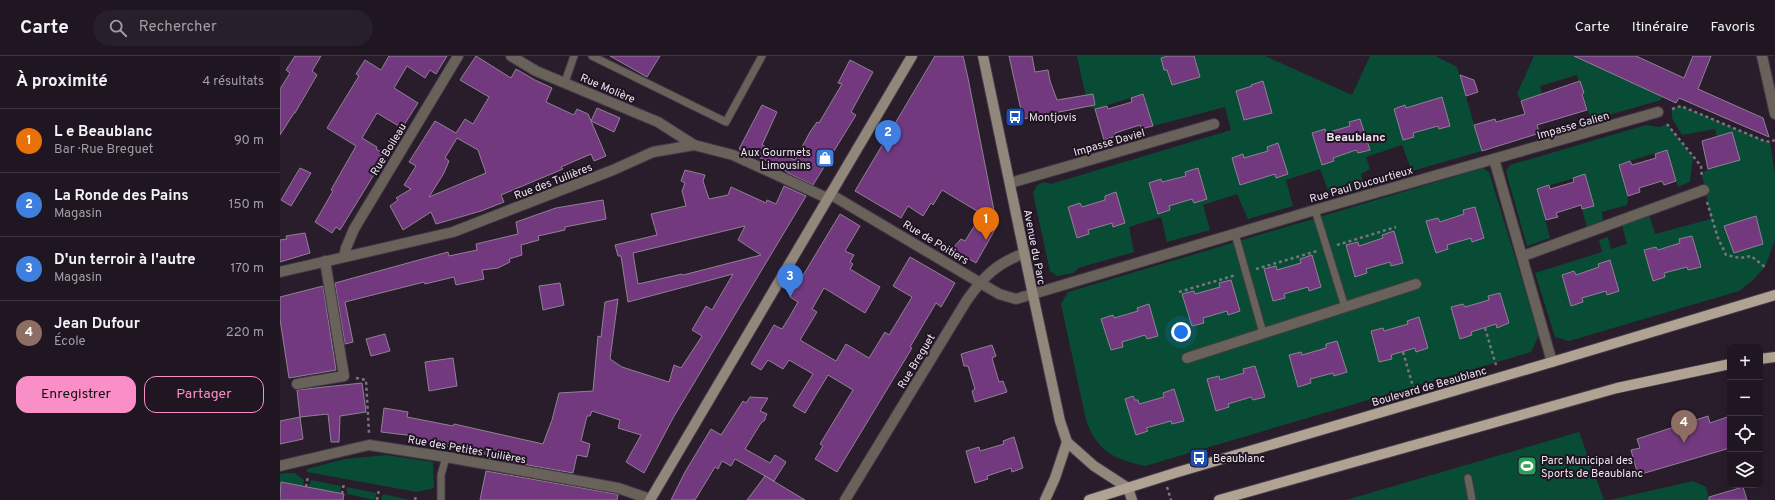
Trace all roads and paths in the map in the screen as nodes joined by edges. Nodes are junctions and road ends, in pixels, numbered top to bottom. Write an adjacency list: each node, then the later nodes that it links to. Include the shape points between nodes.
1 (458, 56): 27 (street, Rue Boileau, via 354,229)
2 (511, 56): 9 (street, Rue Molière, via 536,71)
3 (574, 56): 9 (lane)
4 (592, 56): 5 (lane, via 726,122)
5 (762, 56)
6 (912, 56): 19 (main road)
7 (983, 56): 17 (main road, Avenue du Parc)
8 (1762, 56): 11 (street)
9 (565, 82): 15 (street, Rue Molière, via 658,122)
10 (1672, 109): 14 (path, via 1681,106 1762,140)
11 (1774, 110)
12 (1658, 112): 16 (street, Impasse Galien)
13 (1214, 124): 17 (street, Impasse Daviel)
14 (1775, 140)
15 (694, 145): 19 (street, Rue des Tuilières, via 733,155); 27 (street, Rue des Tuilières, via 653,152 453,232)
16 (1494, 159): 20 (street, Rue Paul Ducourtieux); 25 (street)
17 (1010, 183): 24 (main road, Avenue du Parc)
18 (1704, 190): 25 (street)
19 (829, 196): 32 (street, Rue de Poitiers); 62 (main road)
20 (1315, 210): 22 (street, Rue Paul Ducourtieux); 23 (lane)
21 (1396, 227): 23 (path)
22 (1235, 234): 31 (lane); 35 (street, Rue Paul Ducourtieux)
23 (1327, 248): 31 (path); 37 (lane)
24 (1025, 253): 32 (street, Rue Breguet, via 991,270); 35 (main road, Avenue du Parc)
25 (1523, 256): 44 (street)
26 (1751, 256): 29 (path)
27 (344, 257): 28 (street, Rue des Tuilières)
28 (325, 261): 30 (street, Rue des Tuilières); 47 (street)
29 (1765, 267)
30 (280, 272)
31 (1246, 272): 34 (path); 39 (lane)
32 (979, 282): 35 (street, Rue de Poitiers, via 999,294 1016,299); 66 (street, Rue Breguet)
33 (1416, 284): 37 (street)
34 (1179, 292)
35 (1033, 295): 50 (main road, Avenue du Parc)
36 (1775, 295): 44 (main road, Boulevard de Beaublanc)
37 (1345, 307): 39 (street)
38 (1485, 328): 46 (path)
39 (1263, 333): 42 (street)
40 (1403, 352): 49 (path)
41 (1775, 357): 43 (main road)
42 (1187, 358)
43 (1763, 359)
44 (1552, 362): 58 (main road, Boulevard de Beaublanc)
45 (1727, 365): 70 (main road, via 1617,388)
46 (1496, 366)
47 (344, 376): 48 (street); 51 (path, via 366,380)
48 (297, 384)
49 (1414, 390)
50 (1067, 442): 58 (main road, via 1094,466); 67 (main road)
51 (369, 445): 52 (street, Rue des Petites Tuilières); 53 (street, Rue des Petites Tuilières)
52 (446, 457): 62 (street, Rue des Petites Tuilières, via 618,488); 65 (lane, via 441,474)
53 (280, 466)
54 (308, 476): 57 (path)
55 (1468, 478): 71 (lane)
56 (344, 483): 60 (path)
57 (306, 487)
58 (1128, 488): 68 (main road, Boulevard de Beaublanc); 69 (main road)
59 (379, 489): 63 (path)
60 (342, 494)
61 (416, 496): 64 (path)
62 (650, 499)
63 (378, 500)
64 (415, 500)
65 (441, 500)
66 (845, 500)
67 (1045, 500)
68 (1089, 500)
69 (1132, 500)
70 (1219, 500)
71 (1472, 500)

